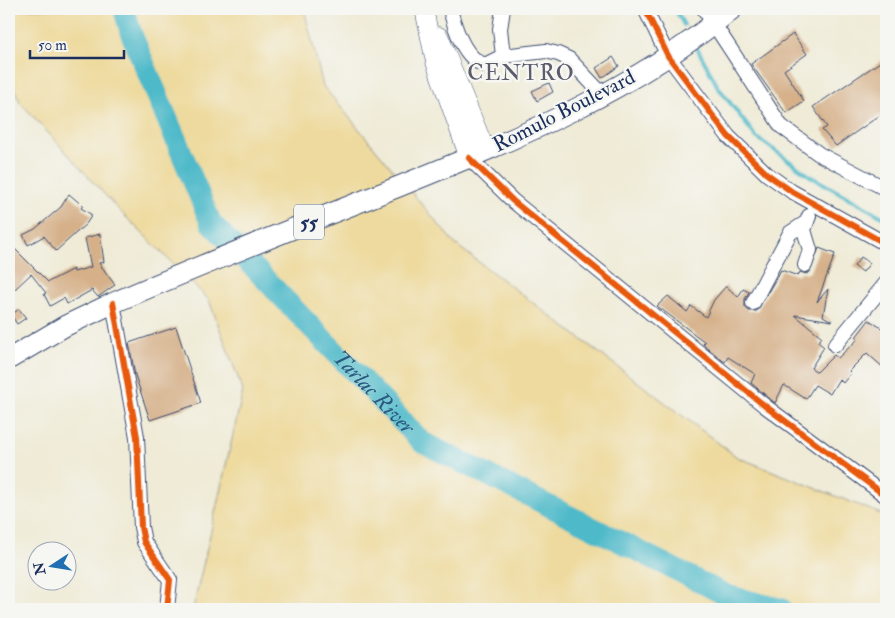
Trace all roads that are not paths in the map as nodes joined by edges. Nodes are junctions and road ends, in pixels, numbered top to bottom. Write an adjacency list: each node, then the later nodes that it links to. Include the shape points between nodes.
1 (424, 9): 10 (main road, via 434,23)
2 (450, 9): 7 (street, via 462,44 478,63 485,65)
3 (503, 9): 7 (street, via 500,29)
4 (645, 9): 8 (street)
5 (732, 9): 6 (highway, Romulo Boulevard / 55)
6 (709, 16): 8 (highway, Romulo Boulevard / 55); 11 (street, via 782,126 818,154)
7 (503, 56): 9 (street, via 546,51 558,54 569,59)
8 (668, 56): 9 (highway, Romulo Boulevard / 55); 12 (street, via 728,136 768,174)
9 (603, 94): 10 (highway, Romulo Boulevard / 55)
10 (470, 157): 17 (highway, Romulo Boulevard / 55); 21 (street, via 513,201 750,394)
11 (886, 189)
12 (814, 204): 13 (street); 14 (street)
13 (807, 222): 15 (street, via 804,233 810,254); 18 (street, via 790,233)
14 (886, 244)
15 (805, 265)
16 (886, 283): 19 (street)
17 (113, 303): 20 (highway, 55, via 65,326); 22 (street, via 136,437 141,527 144,542 170,580)
18 (753, 303)
19 (835, 345)
20 (9, 359)
21 (886, 496)
22 (167, 609)

